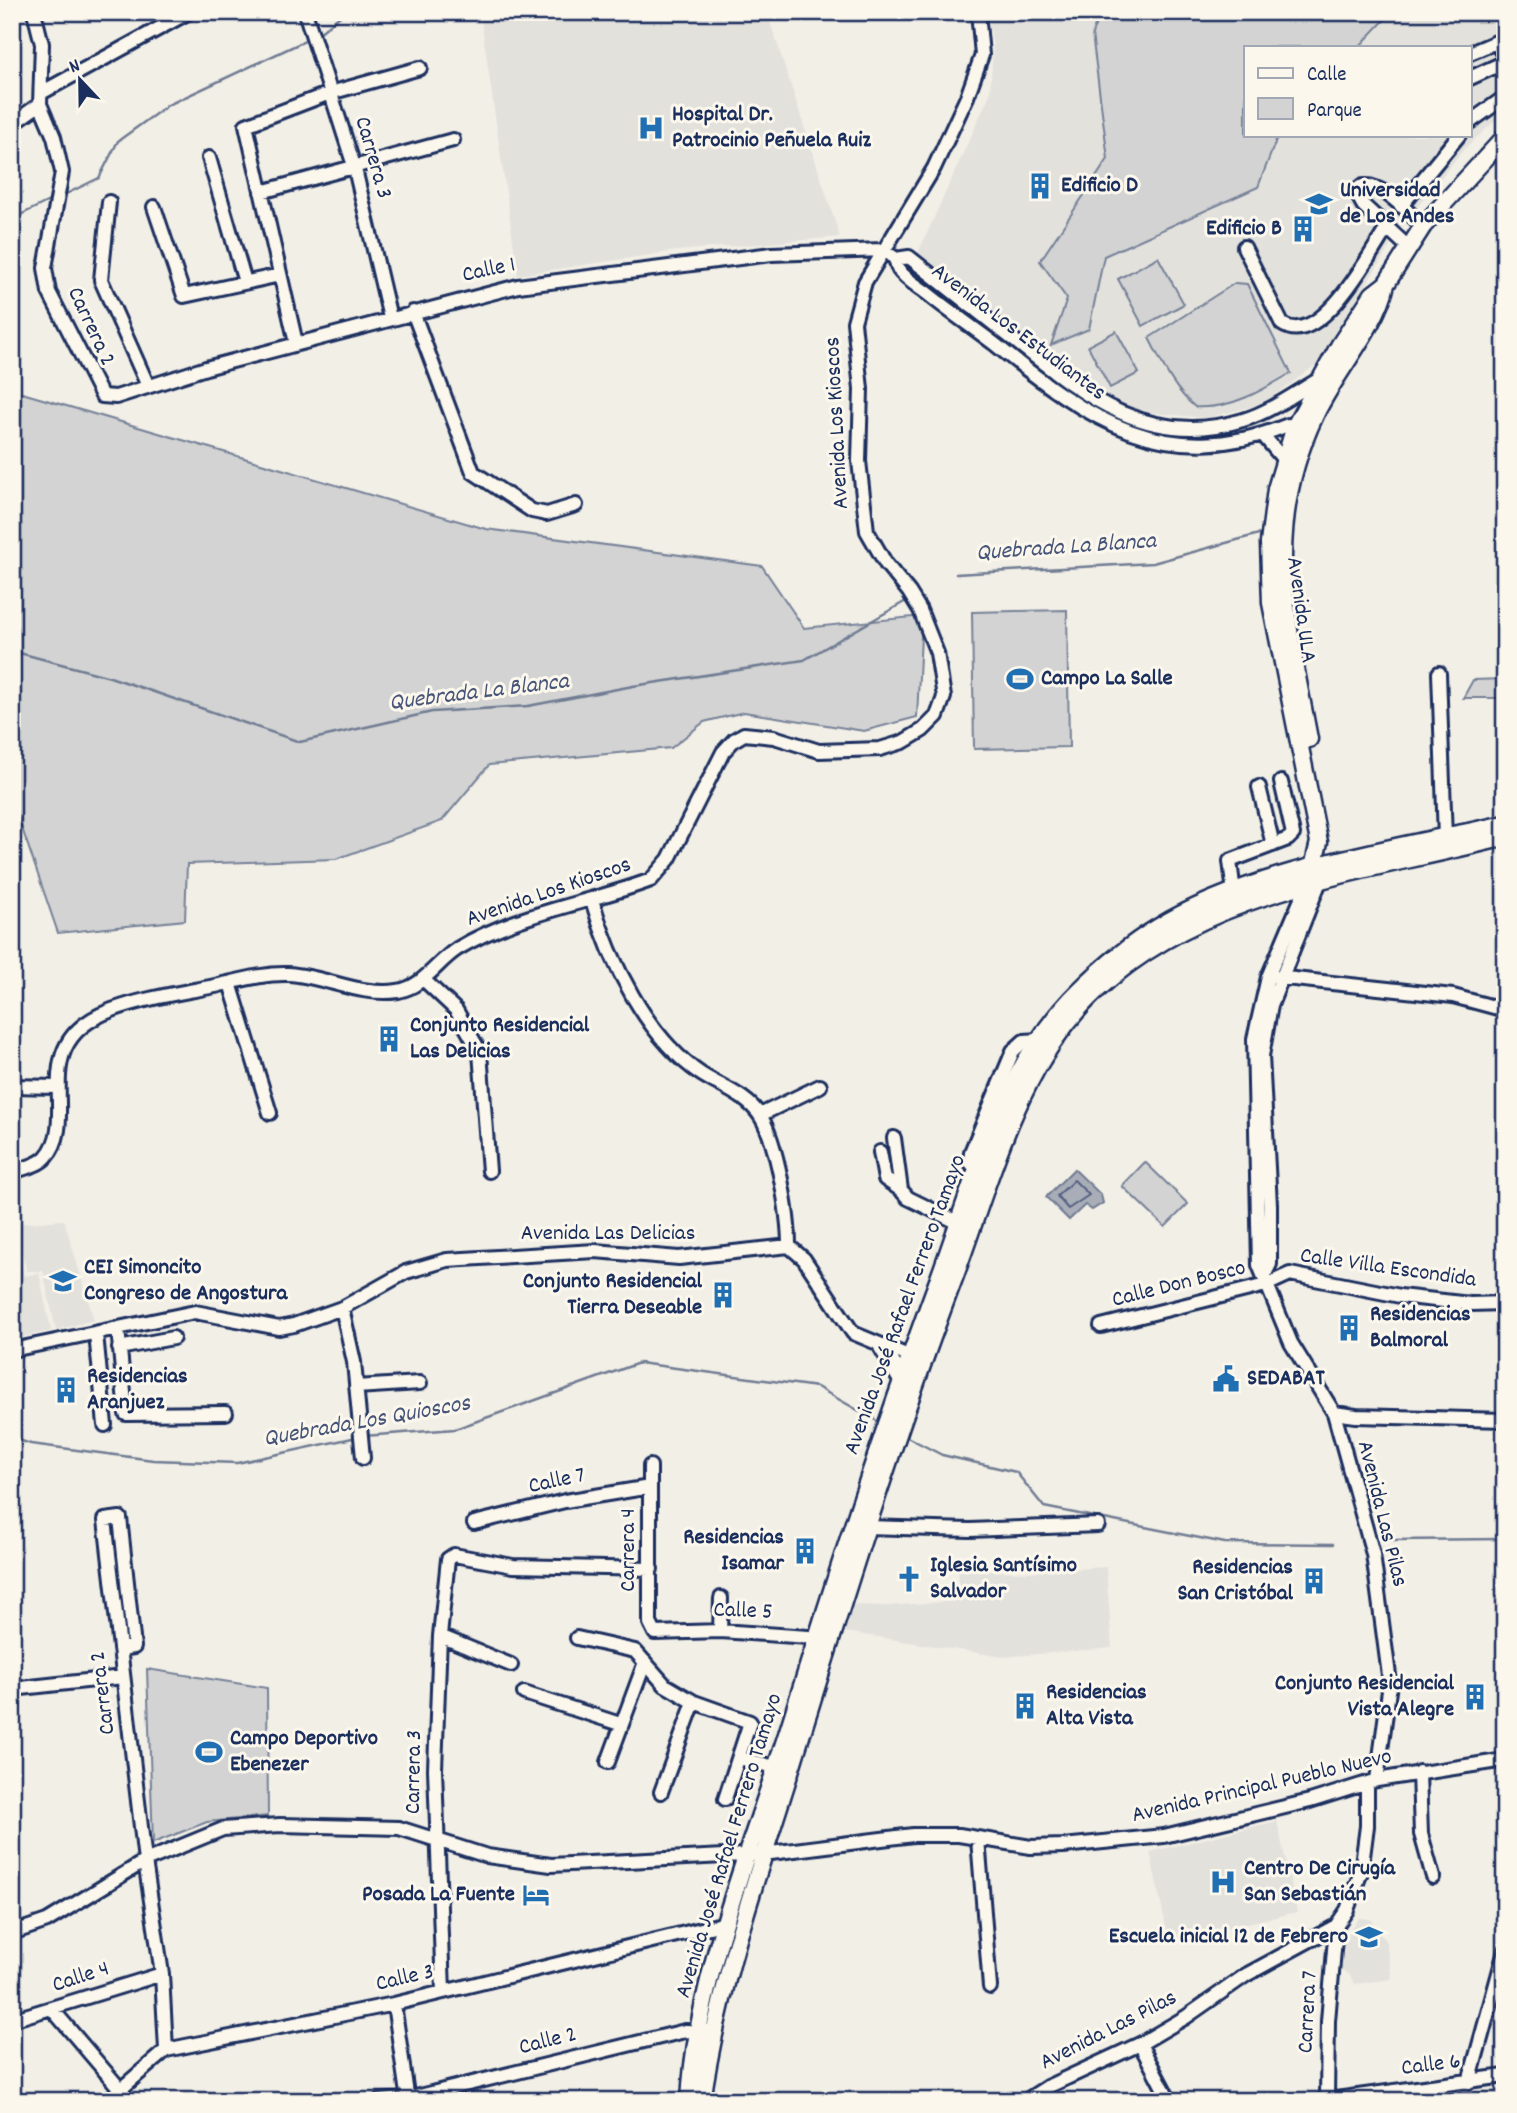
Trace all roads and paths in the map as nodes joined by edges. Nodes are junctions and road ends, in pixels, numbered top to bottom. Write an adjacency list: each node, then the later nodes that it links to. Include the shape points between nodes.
1 (34, 12): 12 (street, Carrera 2, via 42,44)
2 (189, 12): 12 (street)
3 (305, 12): 10 (street, Carrera 3)
4 (978, 12): 28 (street, via 982,55 967,97 943,151)
5 (1472, 52): 6 (street, via 1496,42)
6 (1505, 57)
7 (1505, 62): 9 (street)
8 (420, 68): 10 (street)
9 (1472, 77)
10 (330, 93): 19 (street, Carrera 3); 20 (street, via 246,125)
11 (1505, 97): 13 (street)
12 (40, 98): 14 (street); 38 (street, Carrera 2, via 62,172 45,268 49,292 97,391)
13 (1472, 120)
14 (12, 124)
15 (1458, 136): 22 (street)
16 (1505, 136): 24 (street, Avenida ULA)
17 (453, 140): 19 (street)
18 (209, 158): 31 (street)
19 (355, 169): 20 (street); 34 (street, Carrera 3)
20 (261, 192): 30 (street)
21 (109, 202): 37 (street, via 101,280)
22 (1401, 206): 24 (street); 25 (street, via 1378,188 1360,187 1358,199)
23 (154, 208): 31 (street, via 184,296)
24 (1423, 226): 27 (street, Avenida ULA)
25 (1387, 228): 26 (street, via 1338,302 1297,327 1282,324); 27 (street)
26 (1244, 247)
27 (1409, 247): 32 (street, Avenida ULA)
28 (883, 250): 29 (street, Avenida Los Estudiantes); 33 (street, Calle 1, via 684,263 518,286); 53 (street, Avenida Los Kioscos, via 865,282 854,323 861,389 863,507 867,531 909,592 937,653 944,697 937,716 912,737 880,749 819,751 744,734 734,740 709,778 662,870 650,880)
29 (896, 259): 39 (street, Avenida Los Estudiantes, via 909,257 1079,392 1121,414 1192,429); 41 (street, Avenida Los Estudiantes, via 899,270 933,298 1103,422 1155,438 1194,443)
30 (280, 275): 31 (street); 35 (street)
31 (244, 282)
32 (1386, 284): 36 (street, Avenida ULA, via 1373,294); 40 (street, Avenida ULA, via 1382,303 1331,384)
33 (413, 312): 34 (street, Calle 1); 43 (street, via 473,472 532,511 547,514)
34 (390, 318): 35 (street, Calle 1)
35 (296, 343): 37 (street, Calle 1)
36 (1318, 380): 39 (street, Avenida Los Estudiantes); 40 (street, Avenida ULA)
37 (148, 386): 38 (street, Calle 1)
38 (116, 397)
39 (1261, 414): 40 (street)
40 (1297, 427): 41 (street, Avenida Los Estudiantes); 42 (street, Avenida ULA); 51 (street, Avenida ULA, via 1281,567 1285,618 1330,840)
41 (1263, 435): 42 (street)
42 (1284, 460): 51 (street, Avenida ULA, via 1276,489 1269,572 1276,635 1320,842)
43 (576, 505)
44 (1439, 673): 49 (street)
45 (1281, 782): 50 (street, via 1293,834)
46 (1259, 787): 50 (street)
47 (1505, 824): 49 (street, Avenida José Rafael Ferrero Tamayo)
48 (1505, 837): 51 (street, Avenida José Rafael Ferrero Tamayo)
49 (1445, 838): 51 (street, Avenida José Rafael Ferrero Tamayo)
50 (1273, 845): 52 (street, via 1230,861)
51 (1316, 875): 52 (street, Avenida José Rafael Ferrero Tamayo); 54 (street, Avenida Las Pilas); 81 (street, Avenida José Rafael Ferrero Tamayo, via 1188,925 1138,957 1084,1002 1045,1056 1022,1101)
52 (1234, 892): 69 (street, Avenida José Rafael Ferrero Tamayo, via 1155,929 1081,988 1039,1040 1000,1114)
53 (592, 900): 55 (street, Avenida Los Kioscos, via 485,933 454,951); 63 (street, via 614,964 642,1010 700,1073 739,1095)
54 (1275, 977): 57 (street, via 1453,996); 71 (street, Avenida Las Pilas, via 1258,1012 1252,1067 1259,1265)
55 (423, 979): 56 (street, Avenida Los Kioscos, via 407,989 382,992 288,974); 67 (street, via 456,1010 480,1052)
56 (230, 983): 61 (street, Avenida Los Kioscos, via 100,1015 75,1034 58,1067); 62 (street)
57 (1505, 1010)
58 (12, 1074): 59 (street)
59 (18, 1086): 61 (street)
60 (820, 1086): 63 (street)
61 (56, 1087): 66 (street, Avenida Los Kioscos, via 59,1106 53,1147 36,1164)
62 (270, 1113)
63 (760, 1115): 70 (street, via 773,1149 789,1224)
64 (894, 1138): 68 (street)
65 (880, 1152): 68 (street, via 885,1179)
66 (12, 1171)
67 (489, 1171)
68 (901, 1190): 69 (street)
69 (959, 1223): 81 (street, Avenida José Rafael Ferrero Tamayo)
70 (789, 1247): 73 (street, Avenida Las Delicias, via 679,1258 595,1251 447,1260 406,1272); 78 (street, via 804,1259 853,1333)
71 (1266, 1279): 72 (street, Calle Villa Escondida, via 1290,1274 1400,1296); 74 (street, Calle Don Bosco); 85 (street, Avenida Las Pilas, via 1291,1343)
72 (1505, 1303)
73 (342, 1308): 75 (street, Avenida Las Delicias, via 279,1328 195,1312); 84 (street)
74 (1101, 1326)
75 (118, 1328): 76 (street, Avenida Las Delicias); 79 (street)
76 (96, 1334): 80 (street, Avenida Las Delicias); 88 (street)
77 (173, 1338): 79 (street)
78 (882, 1347): 81 (street); 82 (street)
79 (119, 1348): 86 (street, via 126,1414)
80 (12, 1350)
81 (915, 1359): 82 (street, Avenida José Rafael Ferrero Tamayo); 95 (street, Avenida José Rafael Ferrero Tamayo)
82 (901, 1379): 102 (street, Avenida José Rafael Ferrero Tamayo)
83 (420, 1383): 84 (street)
84 (356, 1387): 89 (street)
85 (1334, 1412): 87 (street); 115 (street, Avenida Las Pilas, via 1373,1554 1387,1644 1390,1683)
86 (226, 1413)
87 (1505, 1420)
88 (105, 1425)
89 (363, 1458)
90 (650, 1466): 91 (street, Carrera 4)
91 (650, 1486): 93 (street, Calle 7); 96 (street, Carrera 4)
92 (105, 1520): 105 (street, Carrera 2, via 120,1518 134,1647 120,1649)
93 (474, 1523)
94 (1098, 1525): 95 (street, via 971,1530)
95 (866, 1527): 102 (street, Avenida José Rafael Ferrero Tamayo)
96 (650, 1569): 99 (street, Carrera 4, via 650,1623); 100 (street, Carrera 3, via 513,1566 454,1555 447,1563)
97 (721, 1598): 98 (street)
98 (720, 1631): 99 (street, Calle 5); 102 (street, Calle 5)
99 (655, 1633)
100 (440, 1636): 104 (street); 118 (street, Carrera 3)
101 (577, 1638): 103 (street, via 635,1651)
102 (822, 1638): 113 (street, Avenida José Rafael Ferrero Tamayo); 120 (street, Avenida José Rafael Ferrero Tamayo)
103 (645, 1662): 108 (street, via 659,1681); 109 (street)
104 (511, 1665)
105 (123, 1677): 106 (street); 121 (street, Carrera 2)
106 (12, 1689)
107 (524, 1693): 109 (street)
108 (694, 1702): 110 (street, via 750,1722); 116 (street)
109 (620, 1724): 112 (street)
110 (739, 1758): 113 (street); 117 (street)
111 (1505, 1760): 114 (street, Avenida Principal Pueblo Nuevo)
112 (608, 1762)
113 (775, 1766): 120 (street, Avenida José Rafael Ferrero Tamayo)
114 (1419, 1772): 115 (street, Avenida Principal Pueblo Nuevo); 122 (street, via 1421,1834)
115 (1372, 1782): 119 (street, Avenida Principal Pueblo Nuevo, via 1288,1807 1142,1839 1031,1847); 124 (street, Avenida Las Pilas, via 1362,1872)
116 (661, 1792)
117 (725, 1799)
118 (435, 1838): 120 (street, Avenida Principal Pueblo Nuevo, via 511,1861 551,1865); 121 (street, Avenida Principal Pueblo Nuevo, via 388,1827 223,1829); 129 (street, Carrera 3)
119 (978, 1839): 120 (street, Avenida Principal Pueblo Nuevo, via 913,1835); 128 (street)
120 (755, 1854): 123 (street, Avenida José Rafael Ferrero Tamayo); 133 (street, Avenida José Rafael Ferrero Tamayo, via 720,1999)
121 (145, 1861): 125 (street, Avenida Principal Pueblo Nuevo, via 47,1921); 127 (street, Carrera 2)
122 (1433, 1877)
123 (726, 1923): 129 (street, Calle 3); 133 (street, Avenida José Rafael Ferrero Tamayo)
124 (1336, 1926): 134 (street, Avenida Las Pilas, via 1245,1975); 140 (street, Carrera 7)
125 (12, 1933)
126 (1505, 1951): 137 (street)
127 (162, 1974): 131 (street, Calle 4); 135 (street, Carrera 2)
128 (990, 1987)
129 (443, 1992): 130 (street, Calle 3)
130 (394, 2004): 135 (street, Calle 3); 139 (street)
131 (52, 2010): 132 (street, Calle 4); 138 (street)
132 (12, 2020)
133 (707, 2031): 139 (street, Calle 2, via 651,2038); 143 (street, Avenida José Rafael Ferrero Tamayo); 144 (street, Avenida José Rafael Ferrero Tamayo)
134 (1140, 2044): 145 (street, Avenida Las Pilas); 146 (street)
135 (166, 2050): 138 (street)
136 (1505, 2077): 137 (street, Calle 6)
137 (1469, 2082): 140 (street, Calle 6)
138 (121, 2090): 141 (street)
139 (407, 2100): 142 (street, Calle 2)
140 (1324, 2100)
141 (107, 2101)
142 (379, 2101)
143 (690, 2101)
144 (702, 2101)
145 (1025, 2101)
146 (1170, 2101)

